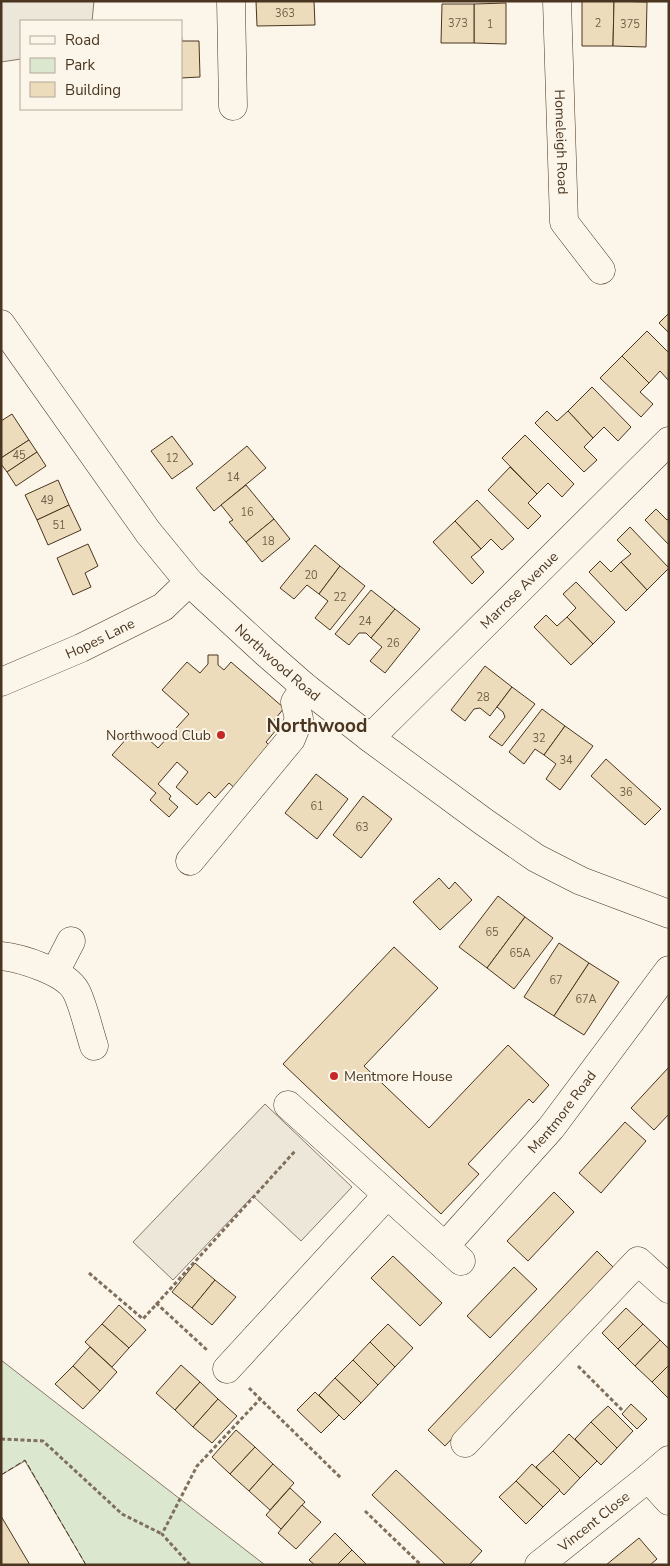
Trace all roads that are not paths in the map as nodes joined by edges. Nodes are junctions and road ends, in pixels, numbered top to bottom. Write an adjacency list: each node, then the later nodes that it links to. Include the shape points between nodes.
1 (231, 1): 3 (street)
2 (557, 1): 4 (street, Homeleigh Road, via 564,222)
3 (234, 106)
4 (601, 270)
5 (1, 324): 7 (street, Northwood Road, via 148,532)
6 (669, 441): 10 (street, Marrose Avenue)
7 (189, 582): 8 (street, Hopes Lane, via 163,607 81,648); 9 (street, Northwood Road)
8 (1, 682)
9 (305, 687): 10 (street, Northwood Road); 11 (street, via 295,702 299,719 291,739)
10 (370, 738): 12 (street, Northwood Road, via 536,858 581,881)
11 (190, 861)
12 (669, 914)
13 (71, 940): 16 (street)
14 (1, 956): 16 (street)
15 (669, 970): 19 (street, Mentmore Road, via 453,1253)
16 (55, 972): 17 (street, via 76,990)
17 (94, 1046)
18 (288, 1105): 19 (street, Mentmore Road)
19 (387, 1195): 21 (street)
20 (669, 1289): 22 (street, via 638,1261)
21 (227, 1369)
22 (465, 1443)
23 (669, 1460): 24 (street, Vincent Close)
24 (648, 1478): 25 (street); 26 (street, Vincent Close)
25 (669, 1501)
26 (539, 1565)

